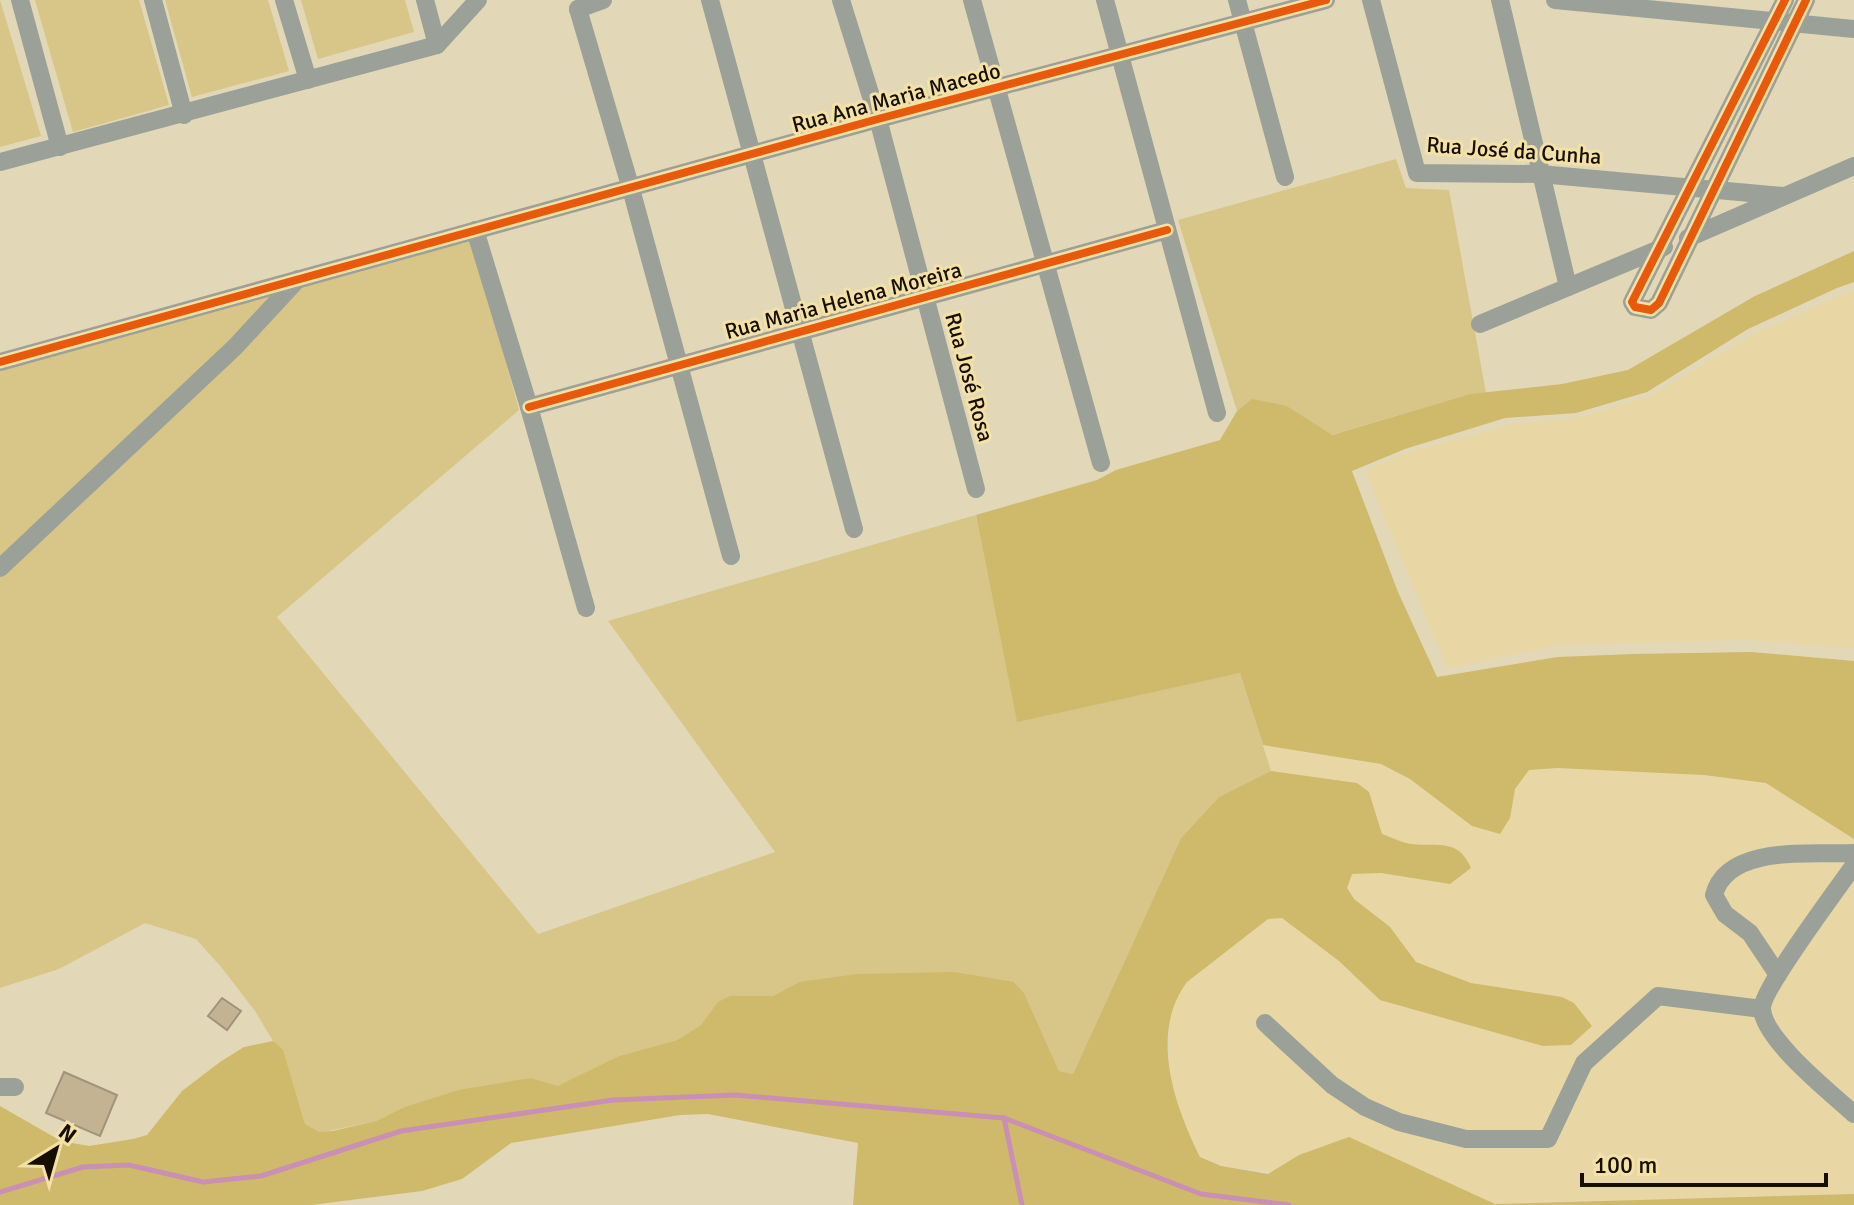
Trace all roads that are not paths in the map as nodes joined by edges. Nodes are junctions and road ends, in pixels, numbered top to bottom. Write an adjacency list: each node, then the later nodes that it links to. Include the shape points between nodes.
1 (20, 0): 29 (street)
2 (153, 0): 27 (street)
3 (284, 0): 25 (street)
4 (425, 0): 23 (street)
5 (478, 0): 23 (street)
6 (603, 0): 18 (street)
7 (710, 0): 30 (street)
8 (841, 0): 28 (street, Rua José Rosa)
9 (972, 0): 26 (street)
10 (1105, 0): 24 (street)
11 (1237, 0): 19 (street)
12 (1326, 0): 19 (street, Rua Ana Maria Macedo)
13 (1371, 0): 33 (street, Rua José da Cunha, via 1417,173)
14 (1500, 0): 33 (street)
15 (1555, 0): 20 (street)
16 (1785, 0): 20 (street)
17 (1806, 0): 21 (street)
18 (583, 4): 36 (street)
19 (1242, 21): 24 (street, Rua Ana Maria Macedo); 34 (street)
20 (1776, 21): 21 (street); 35 (street)
21 (1795, 24): 22 (street); 37 (street)
22 (1854, 29)
23 (437, 45): 25 (street)
24 (1120, 54): 26 (street, Rua Ana Maria Macedo); 40 (street)
25 (308, 80): 27 (street)
26 (999, 88): 28 (street, Rua Ana Maria Macedo); 43 (street)
27 (184, 115): 29 (street)
28 (878, 119): 30 (street, Rua Ana Maria Macedo); 46 (street, Rua José Rosa)
29 (60, 147): 31 (street)
30 (753, 155): 36 (street, Rua Ana Maria Macedo); 48 (street)
31 (0, 162)
32 (1854, 166): 38 (street)
33 (1540, 174): 35 (street, Rua José da Cunha); 45 (street)
34 (1285, 177)
35 (1692, 188): 37 (street, Rua José da Cunha); 42 (street)
36 (631, 189): 39 (street, Rua Ana Maria Macedo); 50 (street)
37 (1713, 192): 38 (street, Rua José da Cunha); 41 (street)
38 (1783, 196): 41 (street)
39 (475, 230): 44 (street, Rua Ana Maria Macedo); 51 (street)
40 (1167, 230): 43 (street, Rua Maria Helena Moreira); 52 (street)
41 (1690, 237): 42 (street); 42 (street, via 1659,303 1651,310 1635,307 1632,302)
42 (1661, 248): 45 (street)
43 (1046, 263): 46 (street, Rua Maria Helena Moreira); 53 (street)
44 (300, 277): 49 (street, Rua Ana Maria Macedo); 57 (street, via 235,347)
45 (1568, 287): 47 (street)
46 (924, 298): 48 (street, Rua Maria Helena Moreira); 54 (street, Rua José Rosa)
47 (1480, 324)
48 (800, 330): 50 (street, Rua Maria Helena Moreira); 55 (street)
49 (0, 362)
50 (679, 364): 51 (street, Rua Maria Helena Moreira); 56 (street)
51 (529, 407): 58 (street)
52 (1217, 413)
53 (1101, 463)
54 (976, 489)
55 (854, 529)
56 (731, 556)
57 (0, 568)
58 (586, 608)
59 (1854, 853): 61 (street, via 1750,859 1716,886 1714,895 1725,914 1750,933)
60 (1854, 865): 61 (street)
61 (1778, 975): 62 (street)
62 (1762, 1009): 63 (street, via 1658,996 1584,1063 1548,1139 1466,1139 1399,1122 1332,1085); 64 (street, via 1794,1059)
63 (1265, 1023)
64 (1854, 1114)

